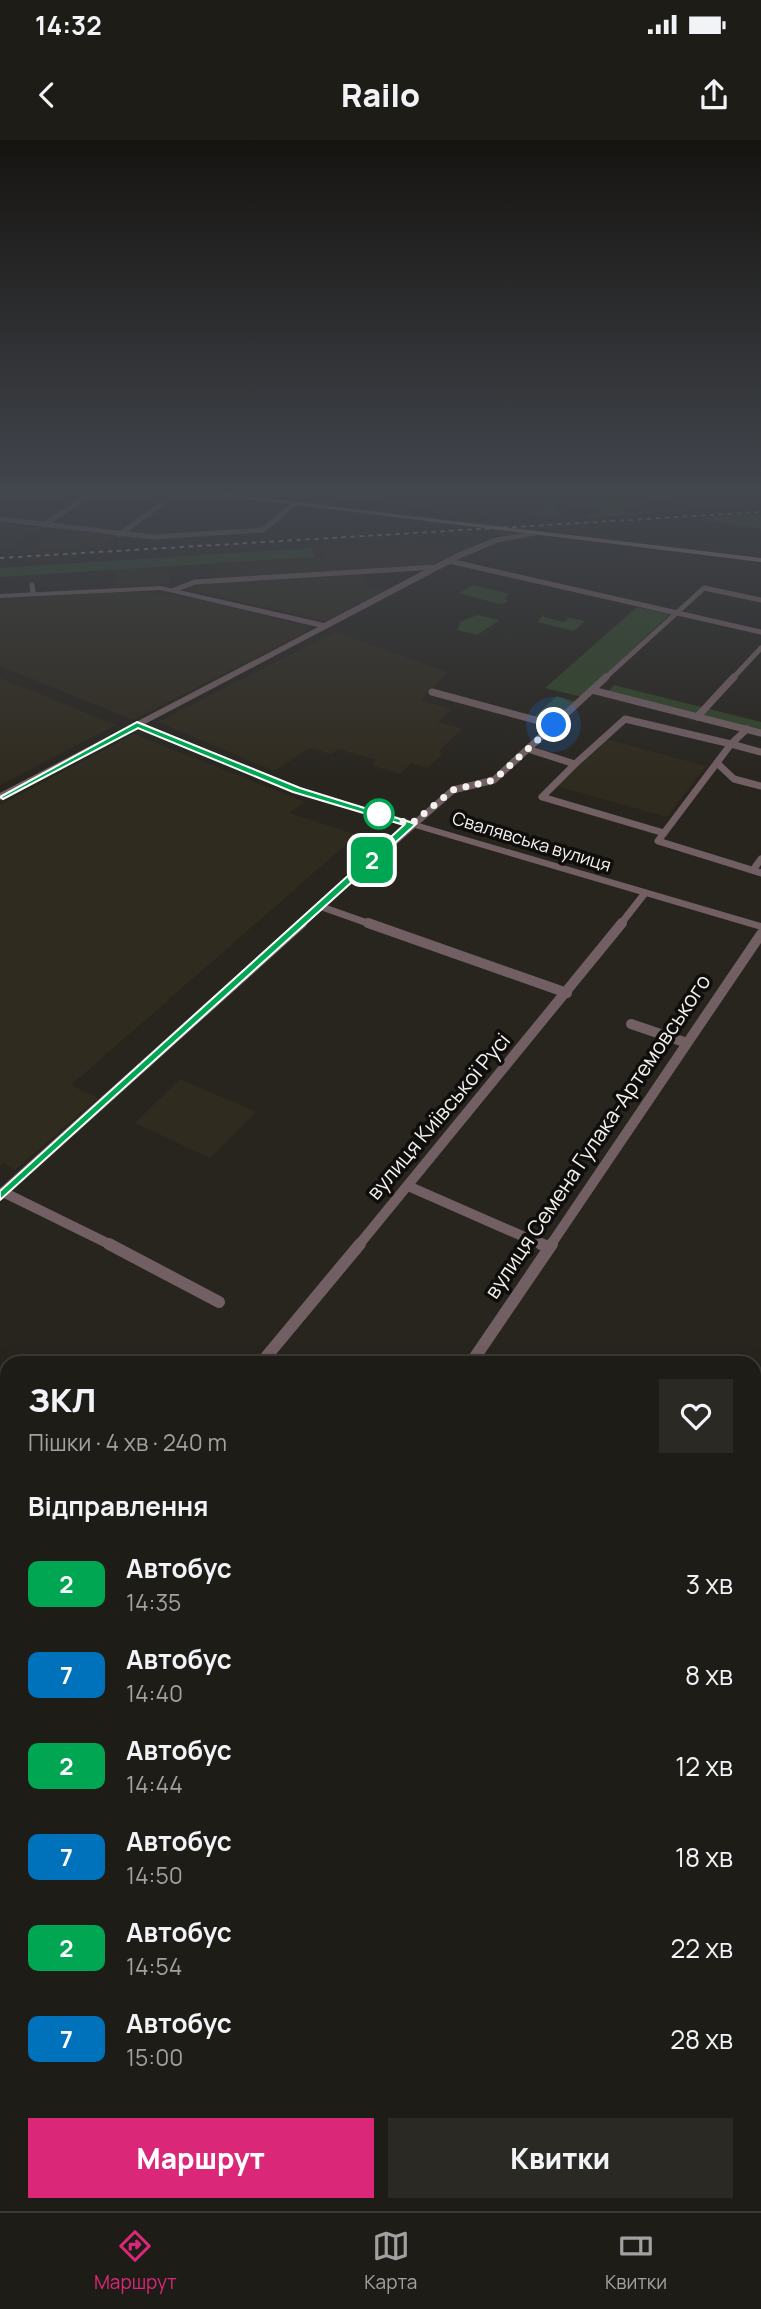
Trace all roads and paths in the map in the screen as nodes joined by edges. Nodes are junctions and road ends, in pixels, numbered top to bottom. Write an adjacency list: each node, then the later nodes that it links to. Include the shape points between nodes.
1 (183, 587): 4 (street)
2 (400, 587): 8 (street)
3 (561, 587): 7 (street)
4 (174, 590): 5 (street, via 33,589); 8 (street)
5 (0, 596)
6 (761, 600): 7 (street, via 704,588)
7 (677, 613): 9 (street); 11 (street)
8 (325, 626): 14 (street)
9 (761, 632)
10 (761, 648): 13 (street)
11 (592, 690): 13 (street); 15 (street)
12 (432, 692): 15 (street)
13 (696, 717): 16 (street)
14 (137, 724): 24 (street); 25 (street, Свалявська вулиця, via 296,790)
15 (554, 725): 19 (street)
16 (747, 729): 17 (street); 18 (street)
17 (761, 733)
18 (731, 744): 20 (street); 21 (street); 22 (street, via 625,719)
19 (527, 749): 22 (street); 25 (street, via 494,780 453,790)
20 (761, 752)
21 (717, 763): 23 (street, via 734,779); 26 (street)
22 (575, 764): 26 (street, via 542,797)
23 (761, 786)
24 (0, 797)
25 (411, 824): 29 (street, Свалявська вулиця); 30 (street)
26 (664, 833): 28 (street, via 658,841)
27 (761, 859): 28 (street)
28 (757, 872)
29 (645, 893): 31 (street, Свалявська вулиця); 33 (street, вулиця Київської Русі)
30 (322, 906): 33 (street); 37 (street)
31 (761, 927)
32 (761, 934): 35 (street, вулиця Семена Гулака-Артемовського)
33 (567, 993): 36 (street, вулиця Київської Русі)
34 (631, 1024): 35 (street)
35 (687, 1043): 38 (street, вулиця Семена Гулака-Артемовського)
36 (408, 1186): 38 (street); 40 (street, вулиця Київської Русі)
37 (1, 1193): 39 (street)
38 (548, 1247): 41 (street, вулиця Семена Гулака-Артемовського)
39 (219, 1302)
40 (267, 1356)
41 (476, 1356)

